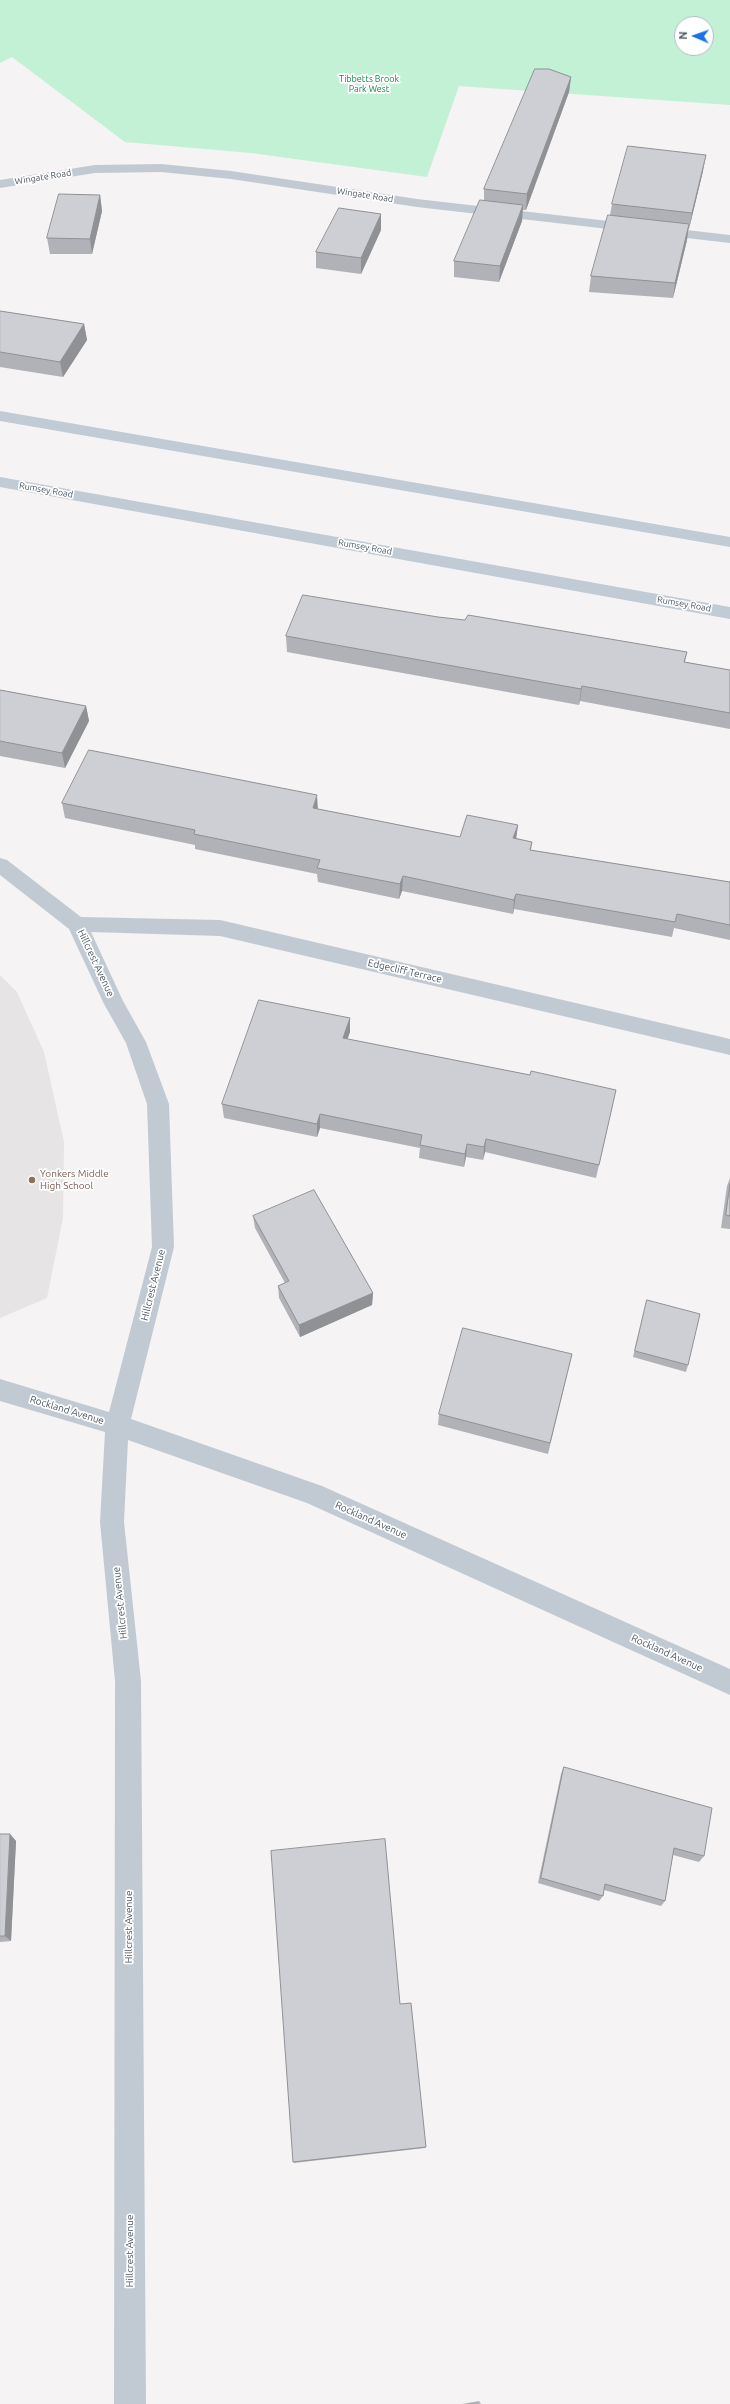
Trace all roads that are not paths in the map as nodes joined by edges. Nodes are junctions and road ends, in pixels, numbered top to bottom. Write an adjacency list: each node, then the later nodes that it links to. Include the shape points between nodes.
1 (0, 184): 2 (street, Wingate Road, via 95,169 161,168 231,175 417,203)
2 (730, 239)
3 (0, 416): 5 (street)
4 (0, 482): 6 (street, Rumsey Road)
5 (730, 542)
6 (730, 612)
7 (0, 865): 8 (street, Hillcrest Avenue)
8 (77, 924): 9 (street, Edgecliff Terrace, via 220,928); 11 (street, Hillcrest Avenue, via 114,1004 136,1042 158,1104 163,1247)
9 (730, 1047)
10 (0, 1390): 11 (street, Rockland Avenue)
11 (117, 1425): 12 (street, Rockland Avenue, via 313,1494); 13 (street, Hillcrest Avenue, via 112,1522 128,1681)
12 (730, 1682)
13 (130, 2404)

